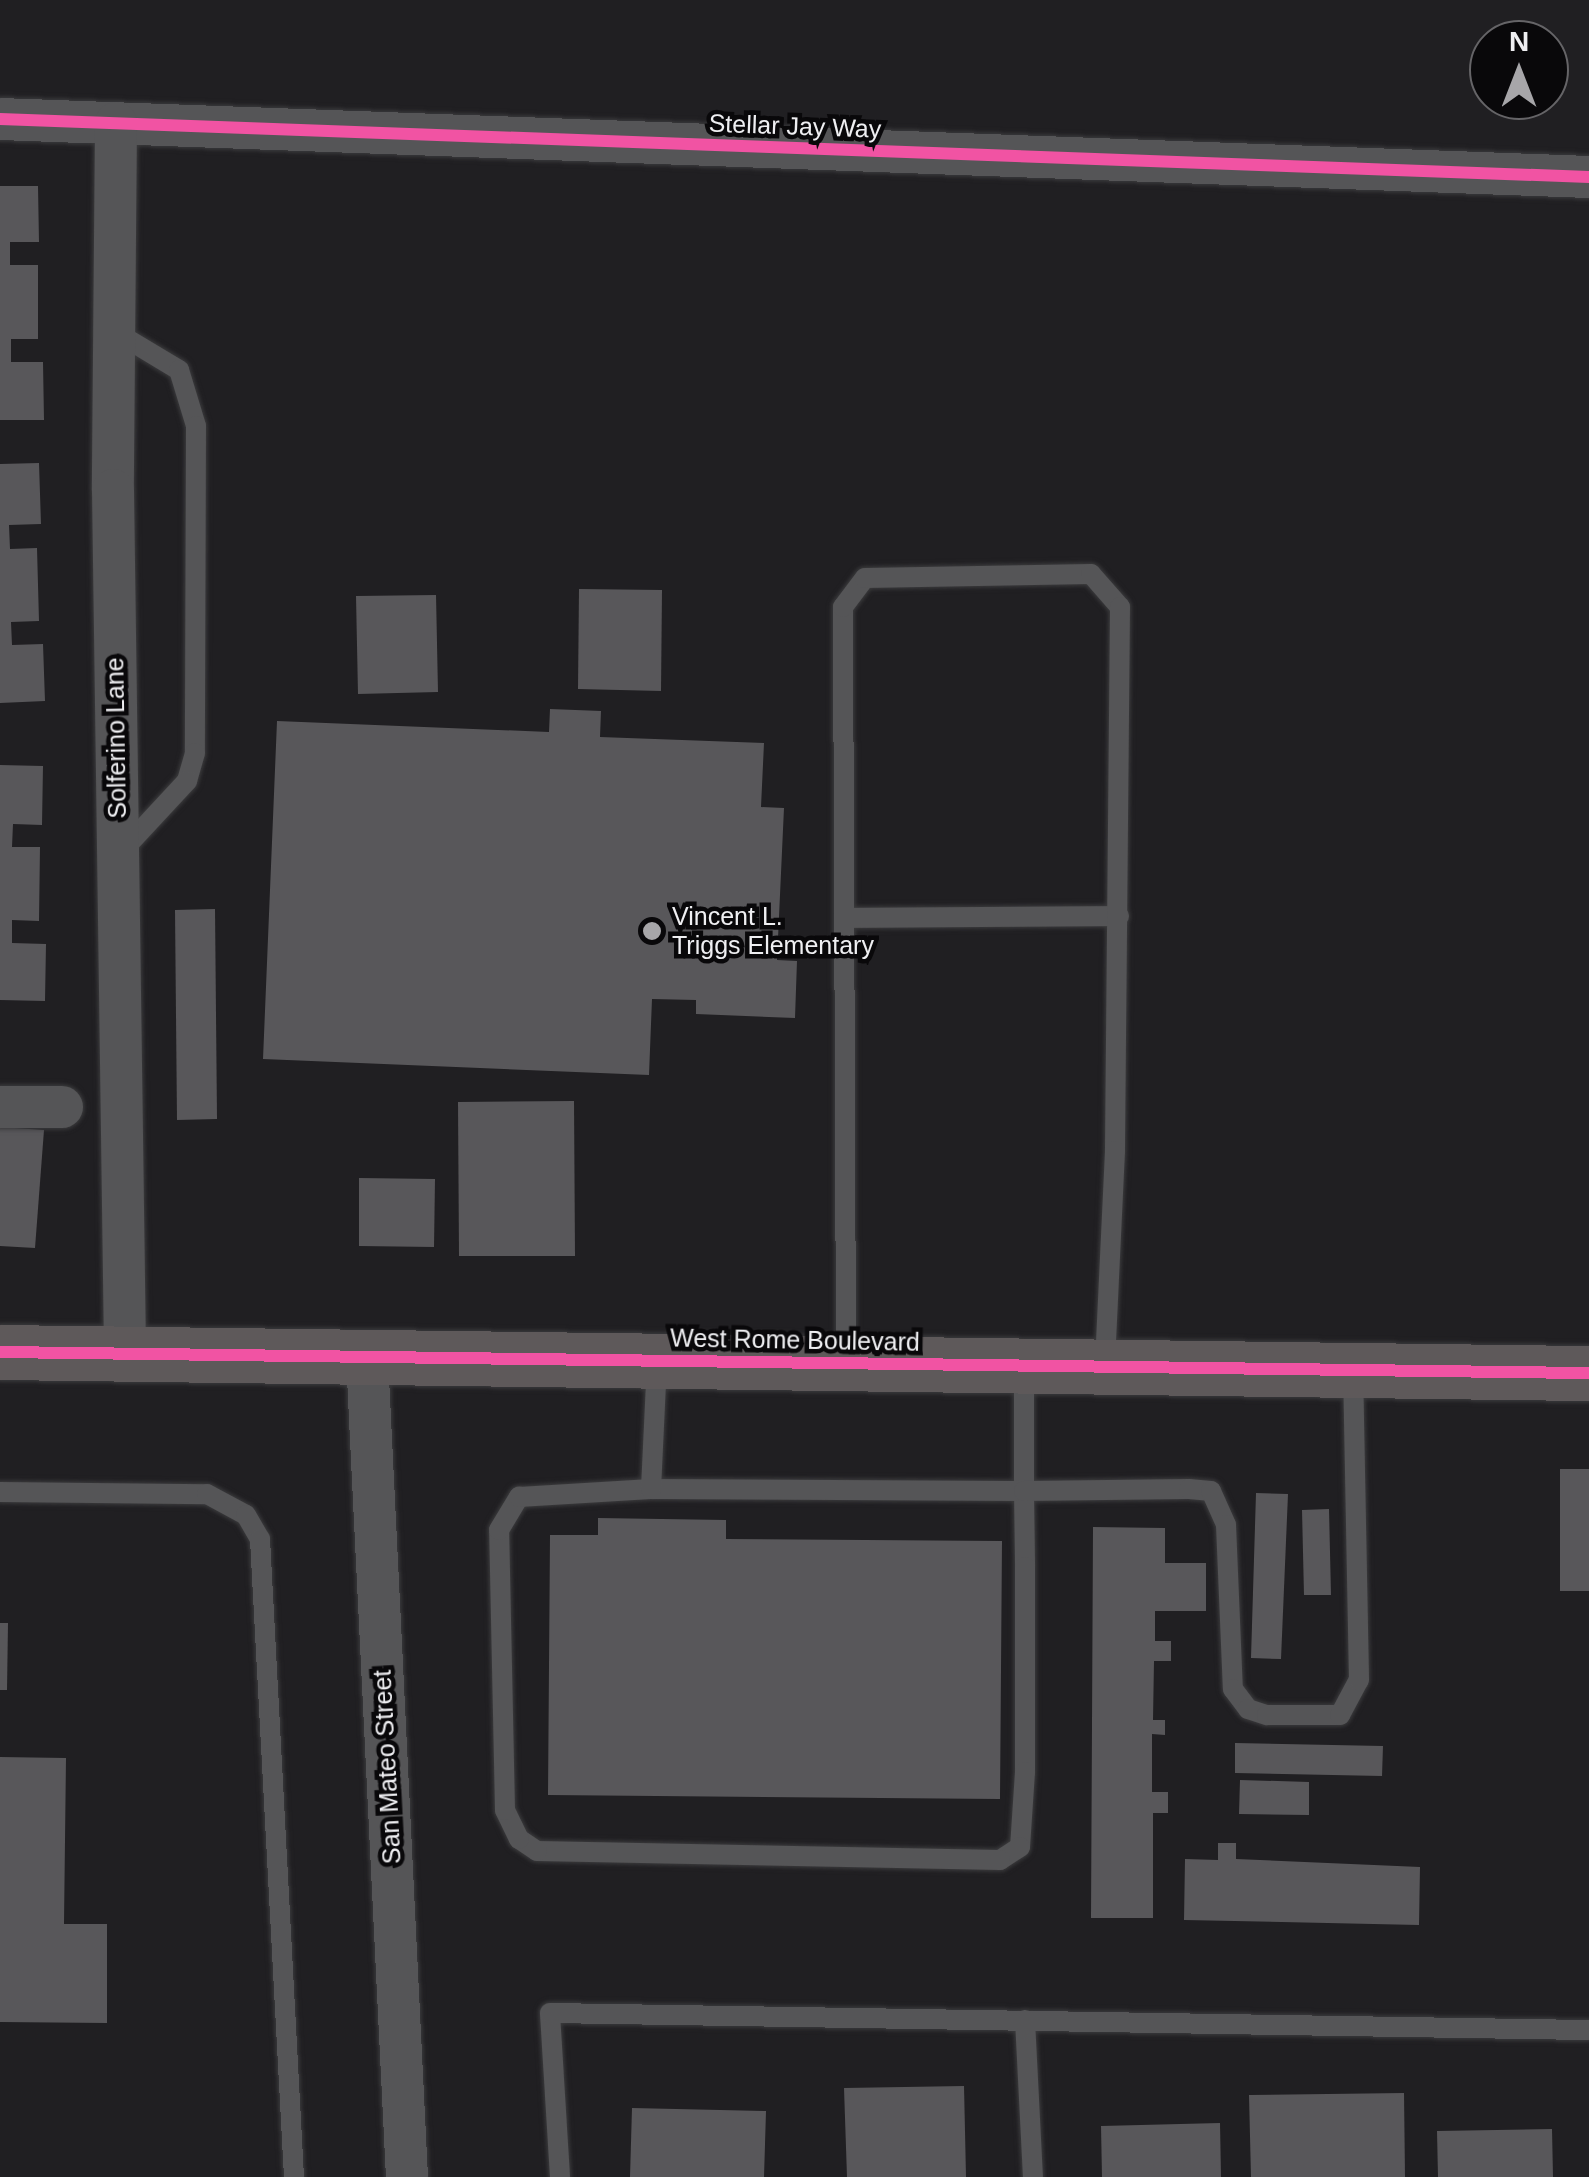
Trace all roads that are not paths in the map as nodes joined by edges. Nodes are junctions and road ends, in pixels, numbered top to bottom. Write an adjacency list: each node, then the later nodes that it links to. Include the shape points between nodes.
1 (0, 118): 2 (street, Stellar Jay Way)
2 (116, 123): 3 (street, Stellar Jay Way); 4 (street, Solferino Lane)
3 (1589, 177)
4 (114, 331): 5 (street, Solferino Lane); 5 (lane, via 178,370 196,426 195,753 187,780)
5 (118, 856): 11 (street, Solferino Lane)
6 (1119, 916): 7 (lane); 7 (lane, via 1120,607 1091,574 865,578 850,591 843,607); 16 (lane)
7 (844, 918): 14 (lane)
8 (0, 1107): 9 (street)
9 (62, 1107)
10 (0, 1352): 11 (street, West Rome Boulevard)
11 (124, 1354): 12 (street, West Rome Boulevard)
12 (367, 1357): 13 (street, West Rome Boulevard); 25 (street, San Mateo Street)
13 (657, 1361): 14 (street, West Rome Boulevard); 19 (lane)
14 (846, 1363): 15 (street, West Rome Boulevard)
15 (1024, 1366): 16 (street, West Rome Boulevard); 20 (lane)
16 (1106, 1366): 17 (street, West Rome Boulevard)
17 (1353, 1370): 18 (street, West Rome Boulevard); 20 (lane, via 1359,1680 1340,1715 1267,1715 1248,1709 1233,1689 1226,1525 1211,1491)
18 (1589, 1373)
19 (652, 1489): 20 (lane); 20 (lane, via 519,1497 500,1530 505,1810 519,1839 537,1851 1000,1860 1020,1847)
20 (1024, 1491)
21 (0, 1492): 24 (lane, via 207,1494 246,1514 260,1539)
22 (1025, 2020): 23 (lane); 26 (lane, via 550,2013); 27 (lane)
23 (1589, 2030)
24 (294, 2177)
25 (407, 2177)
26 (560, 2177)
27 (1033, 2177)

